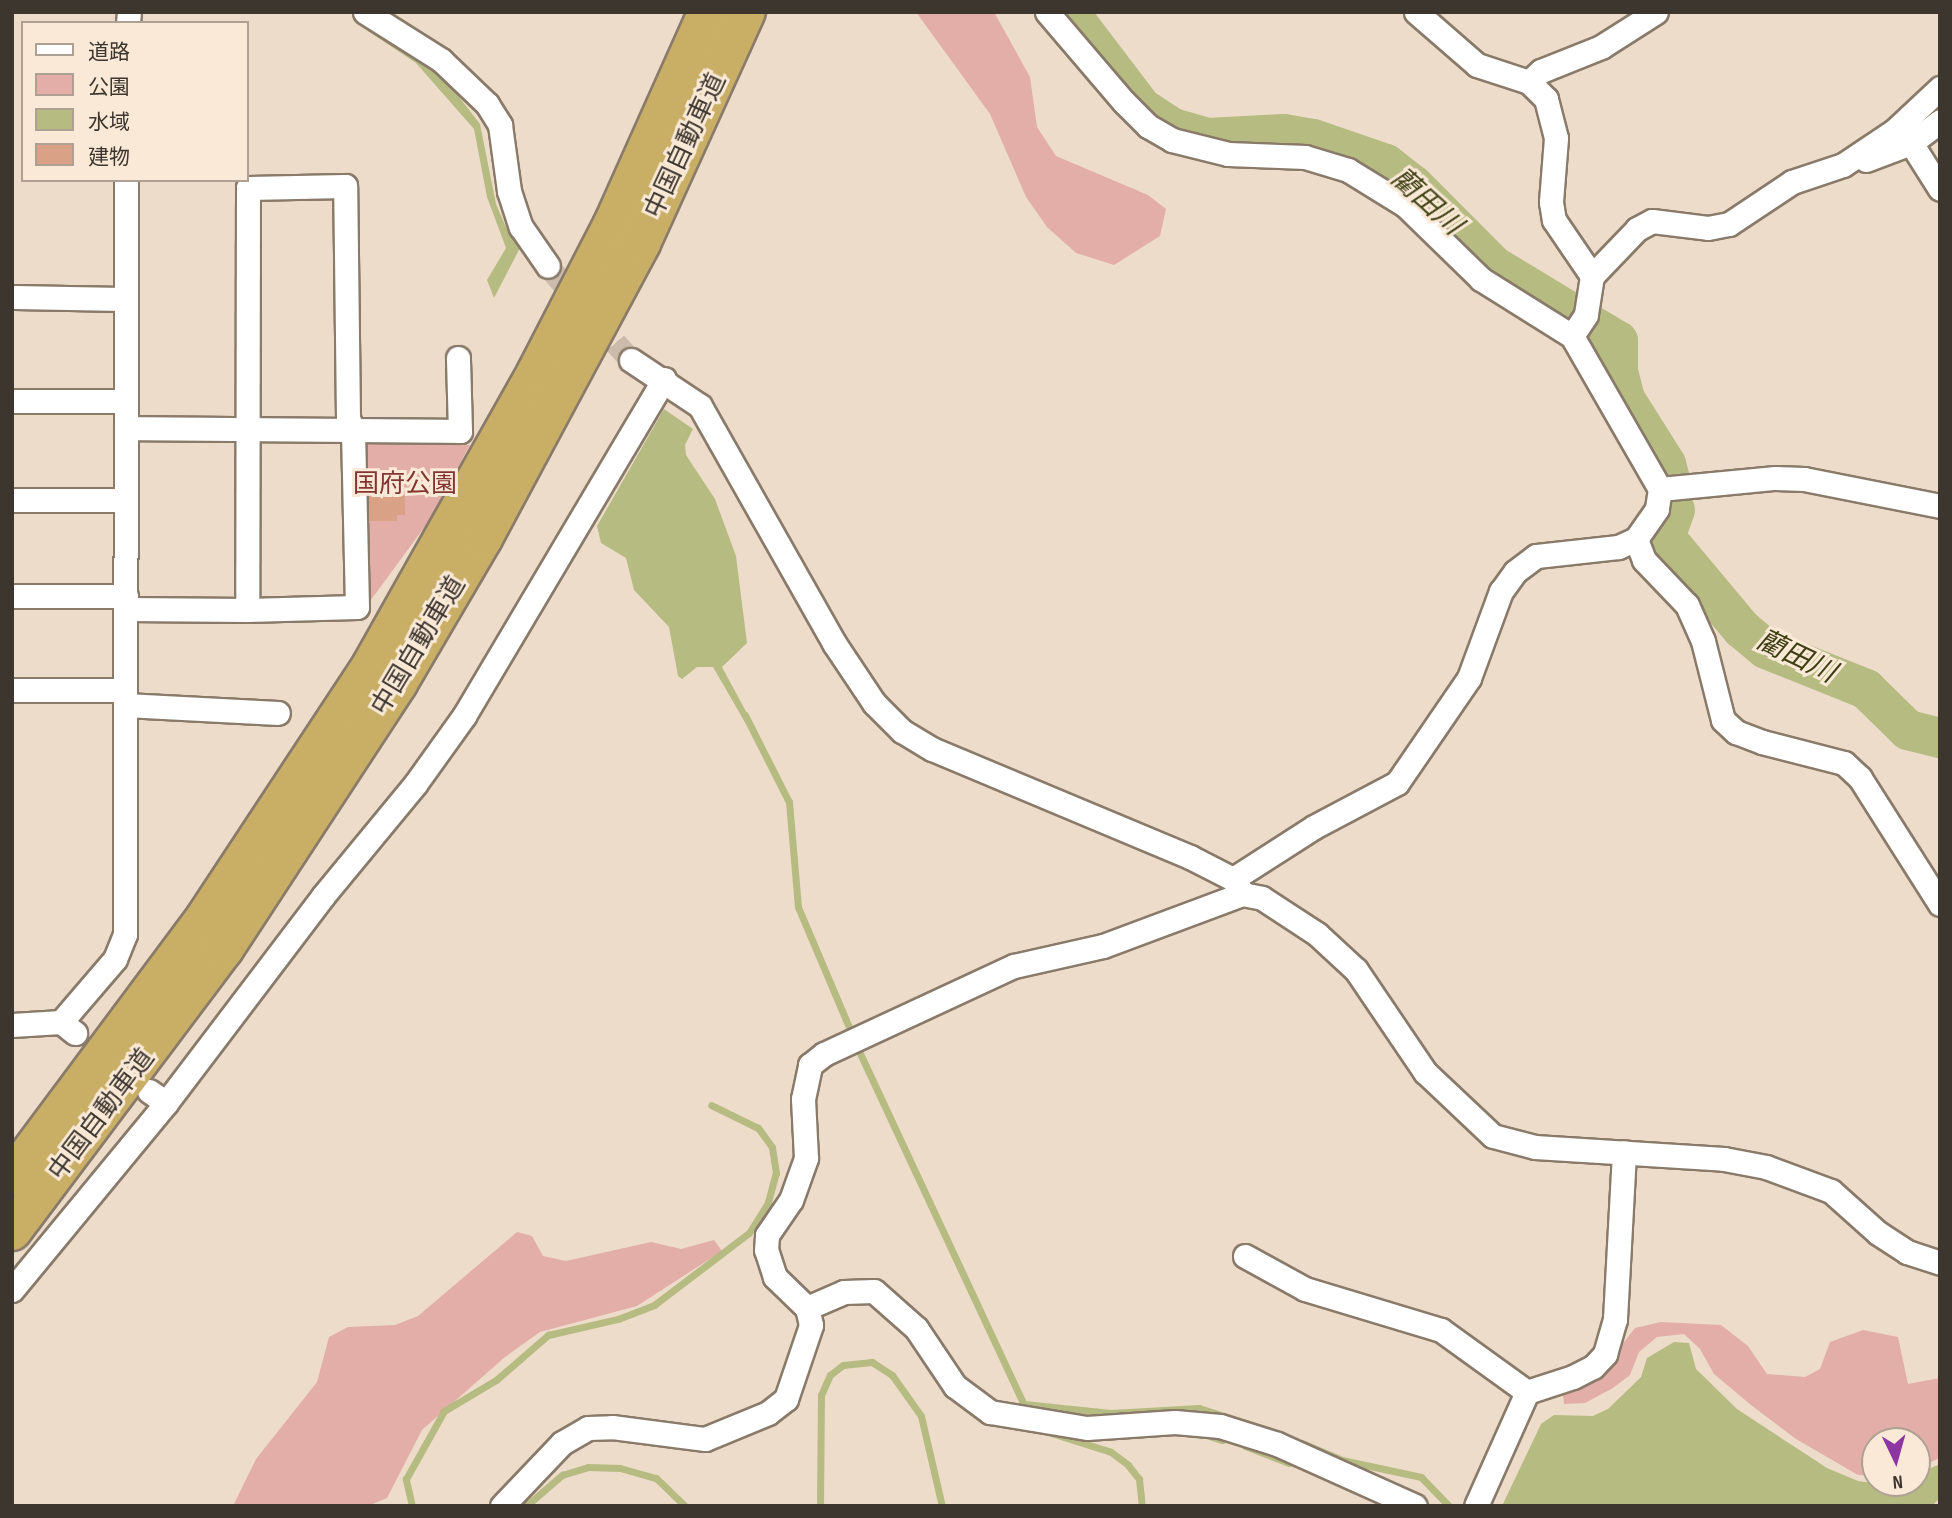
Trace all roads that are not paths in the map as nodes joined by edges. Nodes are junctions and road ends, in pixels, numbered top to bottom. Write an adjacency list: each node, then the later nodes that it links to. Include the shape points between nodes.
1 (709, 12): 42 (highway, 中国自動車道, via 619,211 537,371 371,666 205,918)
2 (746, 12): 43 (highway, 中国自動車道, via 641,243 490,526 398,683 224,949)
3 (1047, 12): 18 (street, via 1148,126 1195,148 1305,157 1348,170 1405,205 1481,279)
4 (1416, 12): 7 (street, via 1477,65)
5 (1656, 12): 7 (street, via 1601,47 1541,71)
6 (375, 18): 14 (street, via 441,60 487,104 500,125 509,191 521,227)
7 (1529, 82): 15 (street, via 1546,99 1554,117 1554,220)
8 (1940, 88): 11 (street, via 1894,131)
9 (1940, 121): 10 (street)
10 (1910, 143): 11 (street); 13 (street)
11 (1843, 165): 15 (street, via 1793,182 1729,224 1708,228 1652,221 1637,229)
12 (126, 182): 17 (street)
13 (1940, 189)
14 (548, 266)
15 (1592, 276): 18 (street)
16 (12, 297): 17 (street)
17 (125, 299): 23 (street)
18 (1579, 327): 27 (street)
19 (458, 358): 26 (street, via 460,431)
20 (631, 360): 21 (street)
21 (664, 379): 38 (street, via 701,406 718,431 834,643 874,703 902,731 932,749); 46 (street, via 464,716 157,1097)
22 (12, 401): 23 (street)
23 (126, 401): 24 (street)
24 (125, 428): 25 (street); 29 (street)
25 (247, 429): 26 (street); 26 (street, via 248,188 345,186 348,418); 34 (street)
26 (353, 429): 34 (street, via 357,607)
27 (1660, 489): 30 (street, via 1804,479); 31 (street, via 1657,509)
28 (12, 499): 29 (street)
29 (126, 500): 33 (street)
30 (1940, 506)
31 (1636, 539): 38 (street, via 1618,547 1536,556 1514,572 1500,591 1469,678 1410,769 1397,783 1314,827); 39 (street, via 1644,559 1687,605 1703,641 1723,720 1736,732 1762,742 1844,763 1860,778)
32 (12, 596): 33 (street)
33 (126, 603): 34 (street); 36 (street)
34 (247, 610)
35 (12, 690): 36 (street)
36 (125, 698): 37 (street); 40 (street, via 125,934 115,959 68,1027)
37 (278, 713)
38 (1238, 886): 41 (street, via 1295,919 1356,970 1425,1072 1493,1136 1535,1147); 47 (street, via 1103,946 1014,966 824,1054 810,1065 803,1090 806,1158 791,1200 767,1235 766,1250 775,1277)
39 (1940, 904)
40 (12, 1025)
41 (1625, 1152): 45 (street, via 1724,1159 1814,1182 1907,1252); 48 (street, via 1615,1319 1605,1354 1593,1367 1573,1377)
42 (12, 1177)
43 (12, 1231)
44 (1245, 1256): 48 (street, via 1305,1289 1441,1331)
45 (1940, 1263)
46 (12, 1290)
47 (807, 1308): 49 (street, via 811,1325 795,1384 786,1399 768,1413 705,1439 588,1428 562,1443); 50 (street, via 844,1292 874,1291 916,1328 955,1386 990,1412 1087,1428 1175,1422 1220,1426 1277,1444)
48 (1527, 1392): 51 (street)
49 (502, 1506)
50 (1415, 1506)
51 (1476, 1506)

